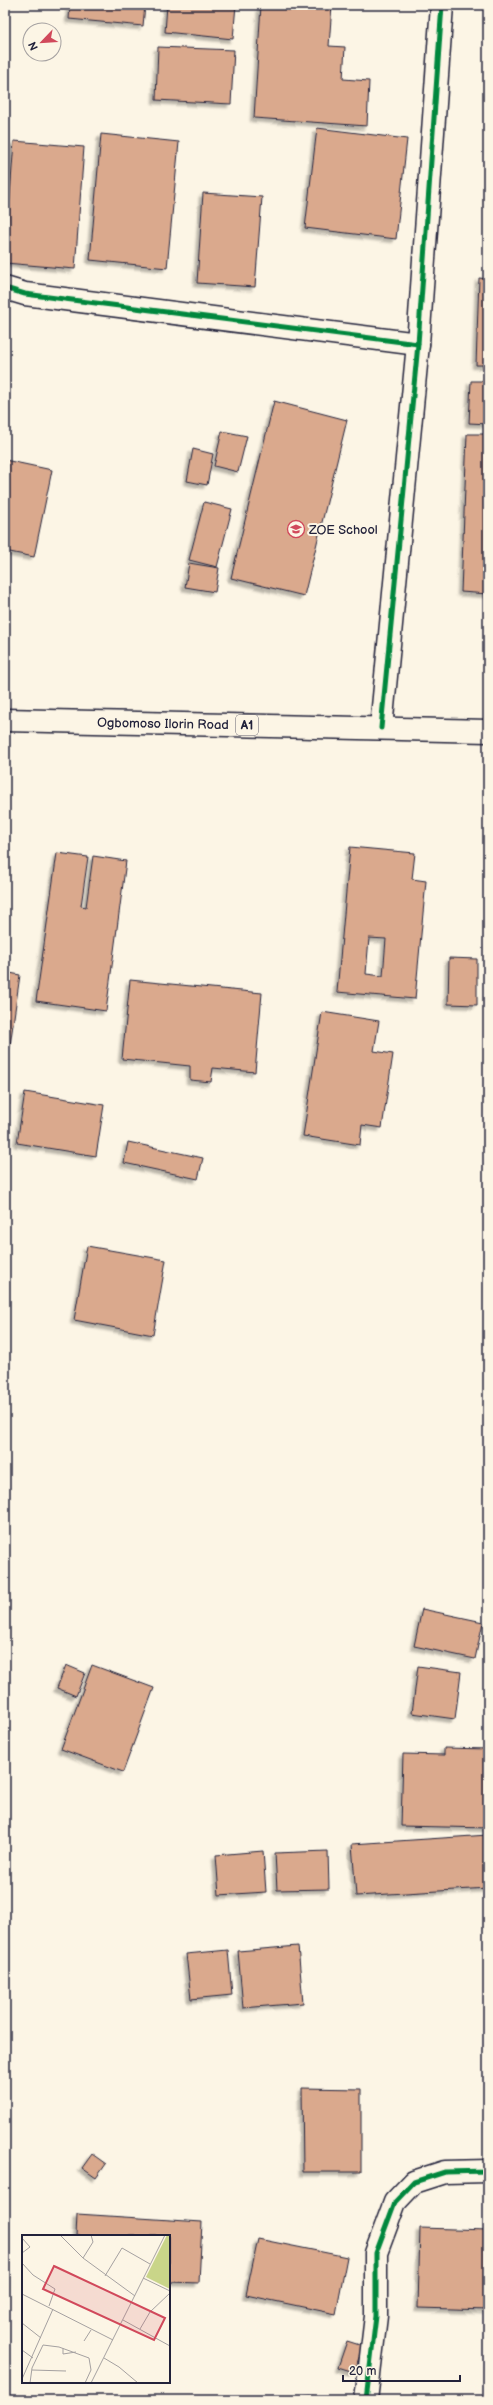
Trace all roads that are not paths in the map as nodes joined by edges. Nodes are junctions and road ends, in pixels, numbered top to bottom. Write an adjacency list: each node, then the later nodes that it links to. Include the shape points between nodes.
1 (442, 5): 3 (main road)
2 (5, 288): 3 (main road, via 25,294)
3 (418, 344): 5 (main road)
4 (5, 720): 5 (main road, Ogbomoso Ilorin Road / A1)
5 (381, 728): 6 (main road, Ogbomoso Ilorin Road / A1)
6 (488, 731)
7 (488, 2171): 8 (main road, via 445,2172 414,2182 396,2202 376,2253 376,2316)
8 (366, 2400)

